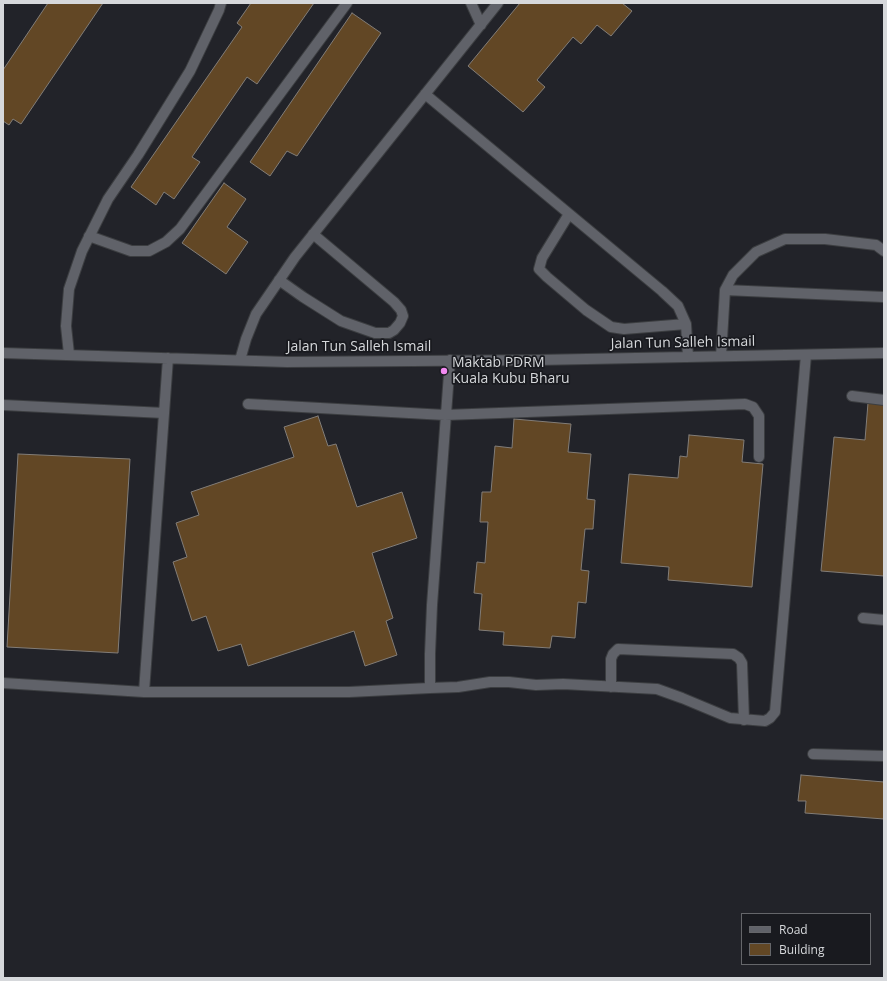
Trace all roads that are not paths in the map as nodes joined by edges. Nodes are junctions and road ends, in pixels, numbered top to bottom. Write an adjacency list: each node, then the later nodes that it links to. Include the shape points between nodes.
1 (221, 3): 9 (street, via 190,71 108,199)
2 (347, 3): 9 (street, via 180,230 166,242 149,251 131,251)
3 (470, 3): 5 (street)
4 (498, 3): 5 (street)
5 (481, 24): 6 (street)
6 (425, 94): 7 (street); 8 (street)
7 (569, 214): 14 (street, via 678,306); 14 (street, via 542,258 539,268 547,277 611,327 624,330)
8 (313, 234): 11 (street); 11 (street, via 394,302 401,310 400,323 390,333 375,333 341,321)
9 (89, 236): 17 (street, via 69,289 66,326)
10 (884, 251): 12 (street, via 876,245 825,239 785,239 756,252 733,275)
11 (279, 280): 22 (street, via 256,314)
12 (724, 290): 13 (street); 19 (street)
13 (884, 297)
14 (686, 324): 20 (street)
15 (3, 353): 17 (street, Jalan Tun Salleh Ismail)
16 (884, 353): 18 (street, Jalan Tun Salleh Ismail)
17 (69, 354): 21 (street, Jalan Tun Salleh Ismail)
18 (806, 355): 19 (street, Jalan Tun Salleh Ismail); 37 (street, via 775,712 765,720)
19 (721, 356): 20 (street, Jalan Tun Salleh Ismail)
20 (688, 357): 23 (street, Jalan Tun Salleh Ismail)
21 (168, 358): 22 (street, Jalan Tun Salleh Ismail); 28 (street)
22 (240, 360): 23 (street, Jalan Tun Salleh Ismail)
23 (450, 360): 29 (street)
24 (852, 396): 25 (street)
25 (884, 400)
26 (248, 404): 29 (street)
27 (3, 405): 28 (street)
28 (164, 413): 36 (street)
29 (445, 415): 30 (street, via 745,404 753,408 759,416); 35 (street, via 431,619)
30 (758, 456)
31 (863, 618): 32 (street)
32 (884, 620)
33 (3, 683): 36 (street)
34 (611, 687): 35 (street, via 490,682); 37 (street, via 657,689 730,718); 37 (street, via 611,659 618,649 733,654 742,663)
35 (430, 688): 36 (street, via 349,692)
36 (144, 692)
37 (744, 720)
38 (813, 754): 39 (street)
39 (884, 756)

